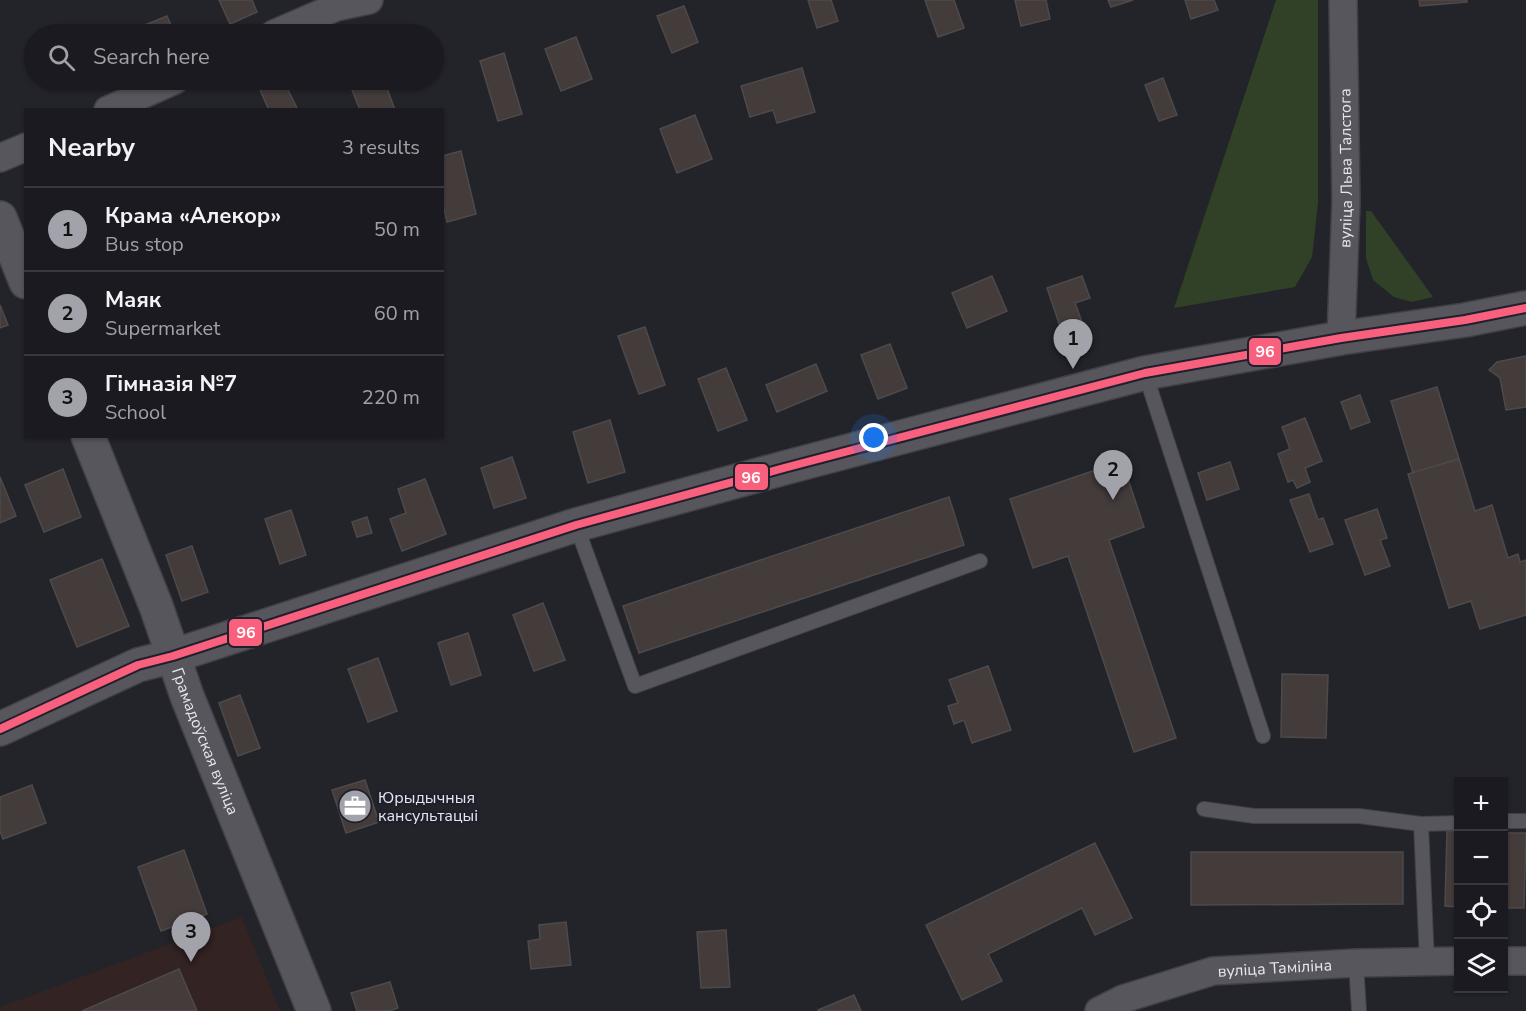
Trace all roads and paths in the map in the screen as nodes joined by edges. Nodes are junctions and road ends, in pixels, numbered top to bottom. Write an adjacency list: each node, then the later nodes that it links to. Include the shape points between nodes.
1 (369, 0): 3 (street, via 336,7)
2 (1343, 0): 11 (street, вуліца Льва Талстога, via 1346,202)
3 (297, 24)
4 (153, 90): 5 (street)
5 (112, 108)
6 (24, 148): 7 (street)
7 (0, 158)
8 (0, 218): 9 (street)
9 (24, 277)
10 (1526, 308): 11 (street)
11 (1341, 338): 12 (street)
12 (1145, 373): 14 (street); 18 (lane)
13 (89, 438): 16 (street, Грамадоўская вуліца)
14 (576, 525): 15 (lane, via 635,686); 16 (street)
15 (980, 561)
16 (172, 656): 17 (street, via 138,665); 29 (street, Грамадоўская вуліца)
17 (0, 729)
18 (1263, 736)
19 (1204, 809): 23 (lane, via 1254,816 1359,816)
20 (1508, 821): 21 (lane)
21 (1526, 821)
22 (1454, 822): 23 (lane)
23 (1421, 824): 27 (lane)
24 (1454, 961): 27 (street, вуліца Таміліна)
25 (1508, 961): 26 (street)
26 (1526, 961)
27 (1427, 962): 28 (street, вуліца Таміліна)
28 (1356, 963): 30 (street, вуліца Таміліна, via 1213,972 1123,999); 31 (lane)
29 (314, 1011)
30 (1099, 1011)
31 (1359, 1011)

